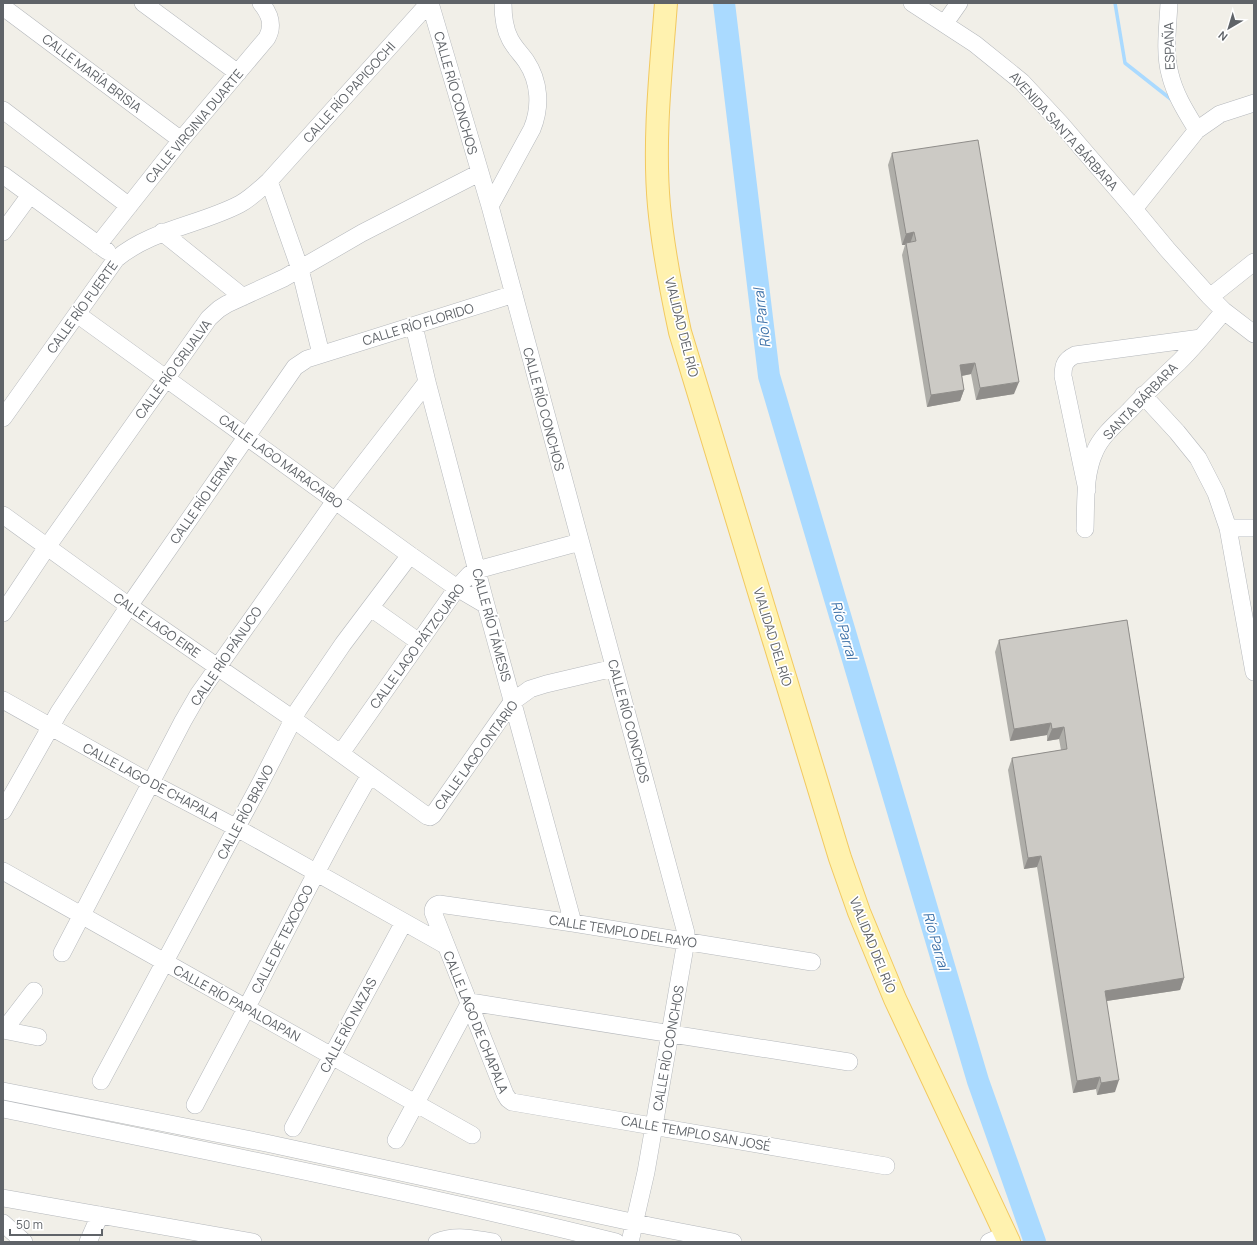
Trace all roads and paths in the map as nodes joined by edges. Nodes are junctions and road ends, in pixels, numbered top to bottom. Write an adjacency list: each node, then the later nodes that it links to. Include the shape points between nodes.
1 (143, 3): 11 (street)
2 (261, 3): 11 (street, CALLE VIRGINIA DUARTE, via 270,18 270,33)
3 (429, 3): 16 (street, CALLE RÍO CONCHOS); 18 (street, CALLE RÍO PAPIGOCHI)
4 (503, 3): 21 (street, via 505,27 510,39 535,78 538,108 532,129)
5 (666, 3): 107 (main road, VIALIDAD DEL RÍO, via 657,164 665,252 680,332 859,912)
6 (912, 3): 10 (street, AVENIDA SANTA BÁRBARA)
7 (959, 3): 10 (street)
8 (1169, 3): 14 (street, ESPAÑA, via 1167,43 1170,74 1184,109)
9 (3, 6): 15 (street, CALLE MARÍA BRISIA)
10 (945, 23): 22 (street, AVENIDA SANTA BÁRBARA, via 1022,82)
11 (238, 73): 15 (street, CALLE VIRGINIA DUARTE)
12 (1254, 103): 14 (street, via 1220,114)
13 (3, 110): 20 (street)
14 (1197, 130): 22 (street)
15 (181, 140): 20 (street, CALLE VIRGINIA DUARTE)
16 (479, 173): 21 (street, CALLE RÍO CONCHOS); 28 (street, CALLE RÍO GRIJALVA, via 362,233)
17 (3, 175): 19 (street)
18 (269, 181): 24 (street, CALLE RÍO FUERTE, via 235,206); 28 (street)
19 (30, 195): 23 (street); 25 (street)
20 (128, 206): 25 (street, CALLE VIRGINIA DUARTE)
21 (490, 206): 29 (street, CALLE RÍO CONCHOS)
22 (1134, 209): 31 (street, AVENIDA SANTA BÁRBARA)
23 (3, 232)
24 (162, 232): 26 (street, CALLE RÍO FUERTE, via 140,242); 30 (street)
25 (98, 245): 26 (street)
26 (116, 259): 33 (street, CALLE RÍO FUERTE)
27 (1254, 262): 31 (street)
28 (300, 269): 30 (street, CALLE RÍO GRIJALVA); 37 (street)
29 (514, 294): 34 (street, CALLE RÍO FLORIDO); 49 (street, CALLE RÍO CONCHOS)
30 (243, 297): 38 (street, CALLE RÍO GRIJALVA, via 219,309 209,318)
31 (1210, 297): 32 (street, AVENIDA SANTA BÁRBARA)
32 (1224, 311): 35 (street, AVENIDA SANTA BÁRBARA); 36 (street, SANTA BÁRBARA)
33 (77, 314): 38 (street, CALLE LAGO MARACAIBO); 41 (street, CALLE RÍO FUERTE)
34 (414, 326): 37 (street, CALLE RÍO FLORIDO); 39 (street, CALLE RÍO TÁMESIS)
35 (1254, 334)
36 (1202, 338): 40 (street, SANTA BÁRBARA); 43 (street, via 1076,355 1065,362 1063,376)
37 (321, 354): 42 (street, CALLE RÍO LERMA, via 295,367)
38 (167, 378): 42 (street, CALLE LAGO MARACAIBO); 50 (street, CALLE RÍO GRIJALVA)
39 (427, 382): 44 (street, CALLE RÍO PÁNUCO); 52 (street, CALLE RÍO TÁMESIS)
40 (1143, 395): 43 (street, SANTA BÁRBARA, via 1095,450); 46 (street, via 1198,458 1216,493)
41 (3, 418)
42 (246, 436): 44 (street, CALLE LAGO MARACAIBO); 55 (street, CALLE RÍO LERMA)
43 (1087, 490): 48 (street, SANTA BÁRBARA)
44 (335, 501): 51 (street, CALLE LAGO MARACAIBO); 59 (street, CALLE RÍO PÁNUCO)
45 (3, 515): 50 (street, CALLE LAGO EIRE)
46 (1228, 528): 47 (street); 61 (street)
47 (1254, 528)
48 (1085, 529)
49 (580, 542): 52 (street, CALLE LAGO PÁTZCUARO); 60 (street, CALLE RÍO CONCHOS)
50 (47, 547): 55 (street, CALLE LAGO EIRE); 57 (street, CALLE RÍO GRIJALVA)
51 (410, 555): 53 (street, CALLE LAGO MARACAIBO); 56 (street, CALLE RÍO BRAVO)
52 (477, 570): 53 (street, CALLE LAGO PÁTZCUARO); 54 (street, CALLE RÍO TÁMESIS)
53 (457, 588): 54 (street, CALLE LAGO MARACAIBO); 58 (street, CALLE LAGO PÁTZCUARO)
54 (486, 605): 63 (street, CALLE RÍO TÁMESIS)
55 (129, 606): 59 (street, CALLE LAGO EIRE); 65 (street, CALLE RÍO LERMA)
56 (371, 608): 58 (street); 64 (street, CALLE RÍO BRAVO)
57 (3, 613)
58 (419, 642): 66 (street, CALLE LAGO PÁTZCUARO)
59 (218, 666): 64 (street, CALLE LAGO EIRE); 68 (street, CALLE RÍO PÁNUCO, via 183,721)
60 (614, 668): 63 (street, CALLE LAGO ONTARIO, via 530,689); 78 (street, CALLE RÍO CONCHOS, via 686,933)
61 (1254, 672)
62 (3, 700): 65 (street, CALLE LAGO DE CHAPALA)
63 (512, 702): 70 (street, CALLE LAGO ONTARIO); 77 (street, CALLE RÍO TÁMESIS)
64 (293, 719): 66 (street, CALLE LAGO EIRE); 71 (street, CALLE RÍO BRAVO)
65 (50, 727): 68 (street, CALLE LAGO DE CHAPALA); 69 (street, CALLE RÍO LERMA)
66 (341, 753): 67 (street, CALLE LAGO EIRE)
67 (370, 775): 70 (street, CALLE LAGO EIRE); 73 (street, CALLE DE TEXCOCO)
68 (152, 783): 71 (street, CALLE LAGO DE CHAPALA); 75 (street, CALLE RÍO PÁNUCO)
69 (3, 811)
70 (430, 817)
71 (237, 828): 73 (street, CALLE LAGO DE CHAPALA); 81 (street, CALLE RÍO BRAVO)
72 (3, 871): 75 (street, CALLE RÍO PAPALOAPAN)
73 (316, 872): 76 (street, CALLE LAGO DE CHAPALA); 85 (street, CALLE DE TEXCOCO)
74 (435, 906): 77 (street, CALLE TEMPLO DEL RAYO, via 439,904); 79 (street, CALLE LAGO DE CHAPALA, via 433,912)
75 (82, 916): 80 (street, CALLE RÍO PÁNUCO); 81 (street, CALLE RÍO PAPALOAPAN)
76 (404, 922): 79 (street, CALLE LAGO DE CHAPALA); 89 (street, CALLE RÍO NAZAS)
77 (573, 923): 78 (street, CALLE TEMPLO DEL RAYO)
78 (686, 941): 82 (street, CALLE TEMPLO DEL RAYO); 87 (street, CALLE RÍO CONCHOS)
79 (445, 945): 84 (street, CALLE LAGO DE CHAPALA)
80 (62, 953)
81 (164, 962): 85 (street, CALLE RÍO PAPALOAPAN); 91 (street, CALLE RÍO BRAVO)
82 (812, 962)
83 (34, 991): 86 (street)
84 (470, 1002): 87 (street); 93 (street, CALLE LAGO DE CHAPALA); 94 (street)
85 (247, 1009): 89 (street, CALLE RÍO PAPALOAPAN); 95 (street, CALLE DE TEXCOCO)
86 (4, 1030): 88 (street)
87 (671, 1034): 90 (street); 97 (street, CALLE RÍO CONCHOS)
88 (38, 1037)
89 (331, 1056): 94 (street, CALLE RÍO PAPALOAPAN); 98 (street, CALLE RÍO NAZAS)
90 (849, 1062)
91 (101, 1081)
92 (3, 1091): 105 (street, via 274,1145)
93 (508, 1098): 97 (street, CALLE TEMPLO SAN JOSÉ, via 518,1103)
94 (416, 1102): 99 (street, CALLE RÍO PAPALOAPAN); 100 (street)
95 (195, 1105)
96 (3, 1109): 113 (street, via 519,1218)
97 (654, 1126): 101 (street, CALLE TEMPLO SAN JOSÉ); 105 (street, CALLE RÍO CONCHOS)
98 (293, 1128)
99 (472, 1134)
100 (396, 1140)
101 (886, 1166)
102 (3, 1198): 103 (street)
103 (100, 1215): 106 (street); 109 (street)
104 (3, 1223): 108 (street)
105 (635, 1223): 114 (street, CALLE RÍO CONCHOS); 115 (street)
106 (214, 1239): 110 (street)
107 (1001, 1240)
108 (24, 1242)
109 (88, 1242)
110 (253, 1242)
111 (436, 1242): 112 (street, via 461,1237)
112 (493, 1242)
113 (616, 1242)
114 (630, 1242)
115 (733, 1242)

